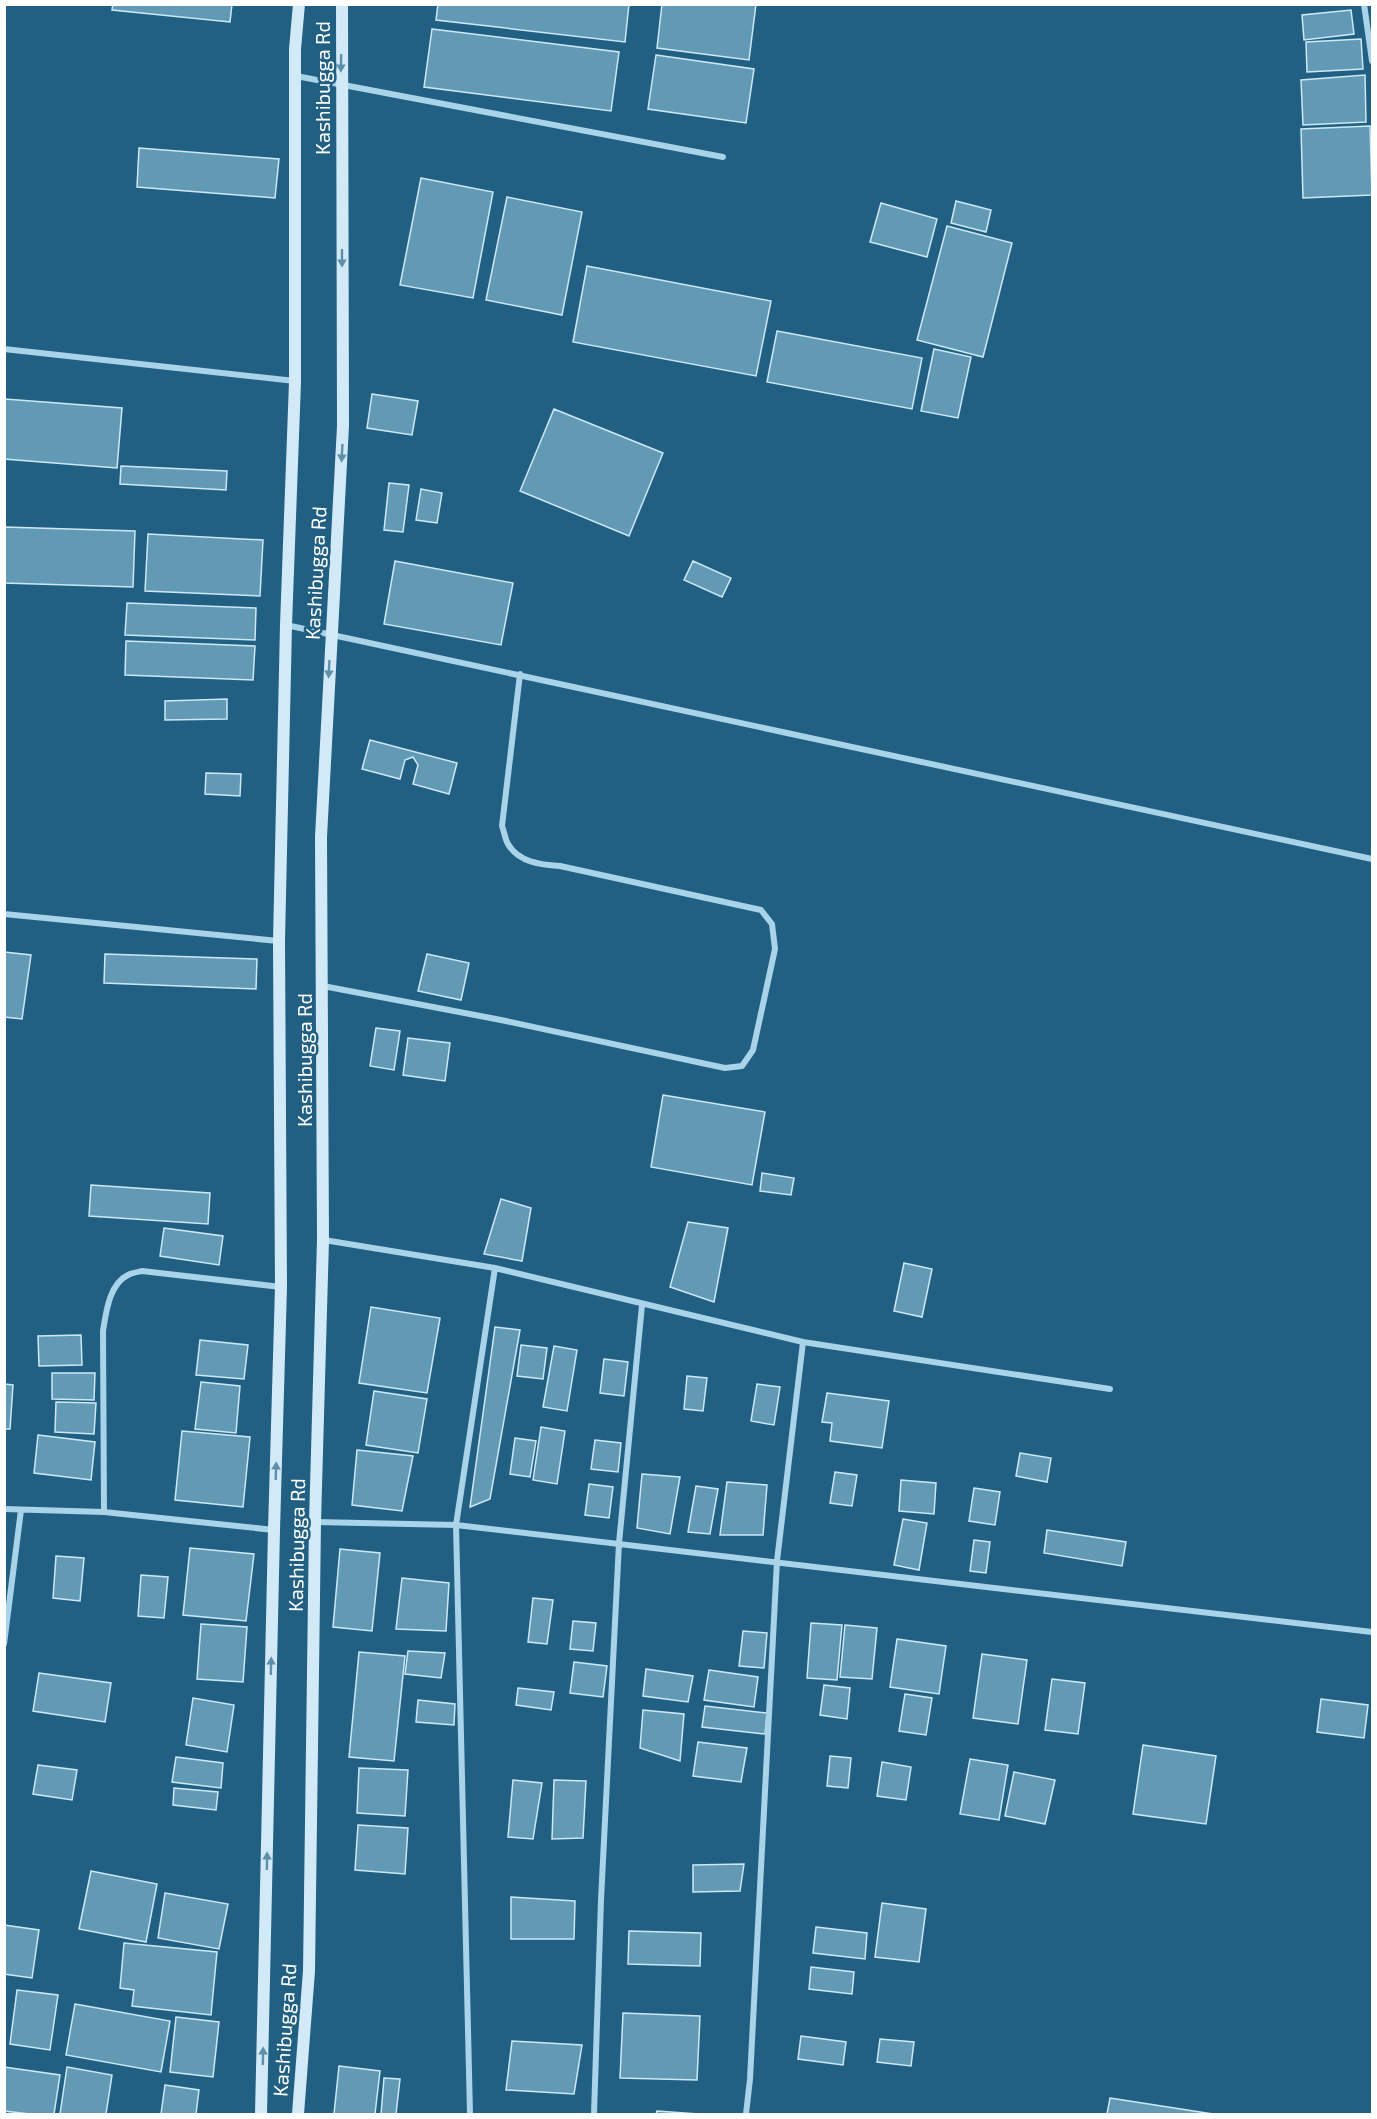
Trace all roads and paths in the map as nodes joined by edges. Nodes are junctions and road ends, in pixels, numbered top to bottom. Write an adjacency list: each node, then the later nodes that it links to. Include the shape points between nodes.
1 (299, 4): 5 (main road, Kashibugga Rd)
2 (342, 4): 6 (main road, Kashibugga Rd, one-way to 6)
3 (1364, 4): 4 (street)
4 (1372, 61)
5 (296, 76): 6 (street); 9 (main road, Kashibugga Rd)
6 (341, 86): 7 (street); 11 (main road, Kashibugga Rd, one-way to 11, via 343,426)
7 (723, 157)
8 (4, 350): 9 (street)
9 (295, 381): 10 (main road, Kashibugga Rd)
10 (286, 625): 11 (street); 15 (main road, Kashibugga Rd)
11 (331, 633): 12 (street); 16 (main road, Kashibugga Rd, one-way to 16, via 321,837)
12 (520, 674): 13 (street); 16 (street, via 502,826 508,845 521,858 541,865 761,910 772,924 775,949 753,1050 742,1066 725,1068)
13 (1372, 860)
14 (4, 914): 15 (street)
15 (279, 941): 19 (main road, Kashibugga Rd)
16 (323, 986): 17 (main road, Kashibugga Rd)
17 (323, 1240): 18 (street); 26 (main road, Kashibugga Rd)
18 (495, 1268): 20 (street); 27 (street)
19 (282, 1287): 25 (street, via 142,1271 128,1274 118,1282 103,1331); 28 (main road, Kashibugga Rd, one-way to 19)
20 (642, 1305): 21 (street); 29 (street)
21 (803, 1342): 22 (street); 30 (street)
22 (1110, 1389)
23 (4, 1509): 24 (street)
24 (21, 1510): 25 (street); 32 (street)
25 (104, 1512): 28 (street)
26 (315, 1522): 27 (street); 34 (main road, Kashibugga Rd, via 309,1971)
27 (456, 1525): 29 (street); 35 (street)
28 (274, 1530): 33 (main road, Kashibugga Rd, one-way to 28)
29 (619, 1543): 30 (street); 36 (street, via 600,1900)
30 (777, 1561): 31 (street); 37 (street)
31 (1372, 1632)
32 (4, 1644)
33 (261, 2115)
34 (298, 2115)
35 (470, 2115)
36 (594, 2115)
37 (746, 2115)

